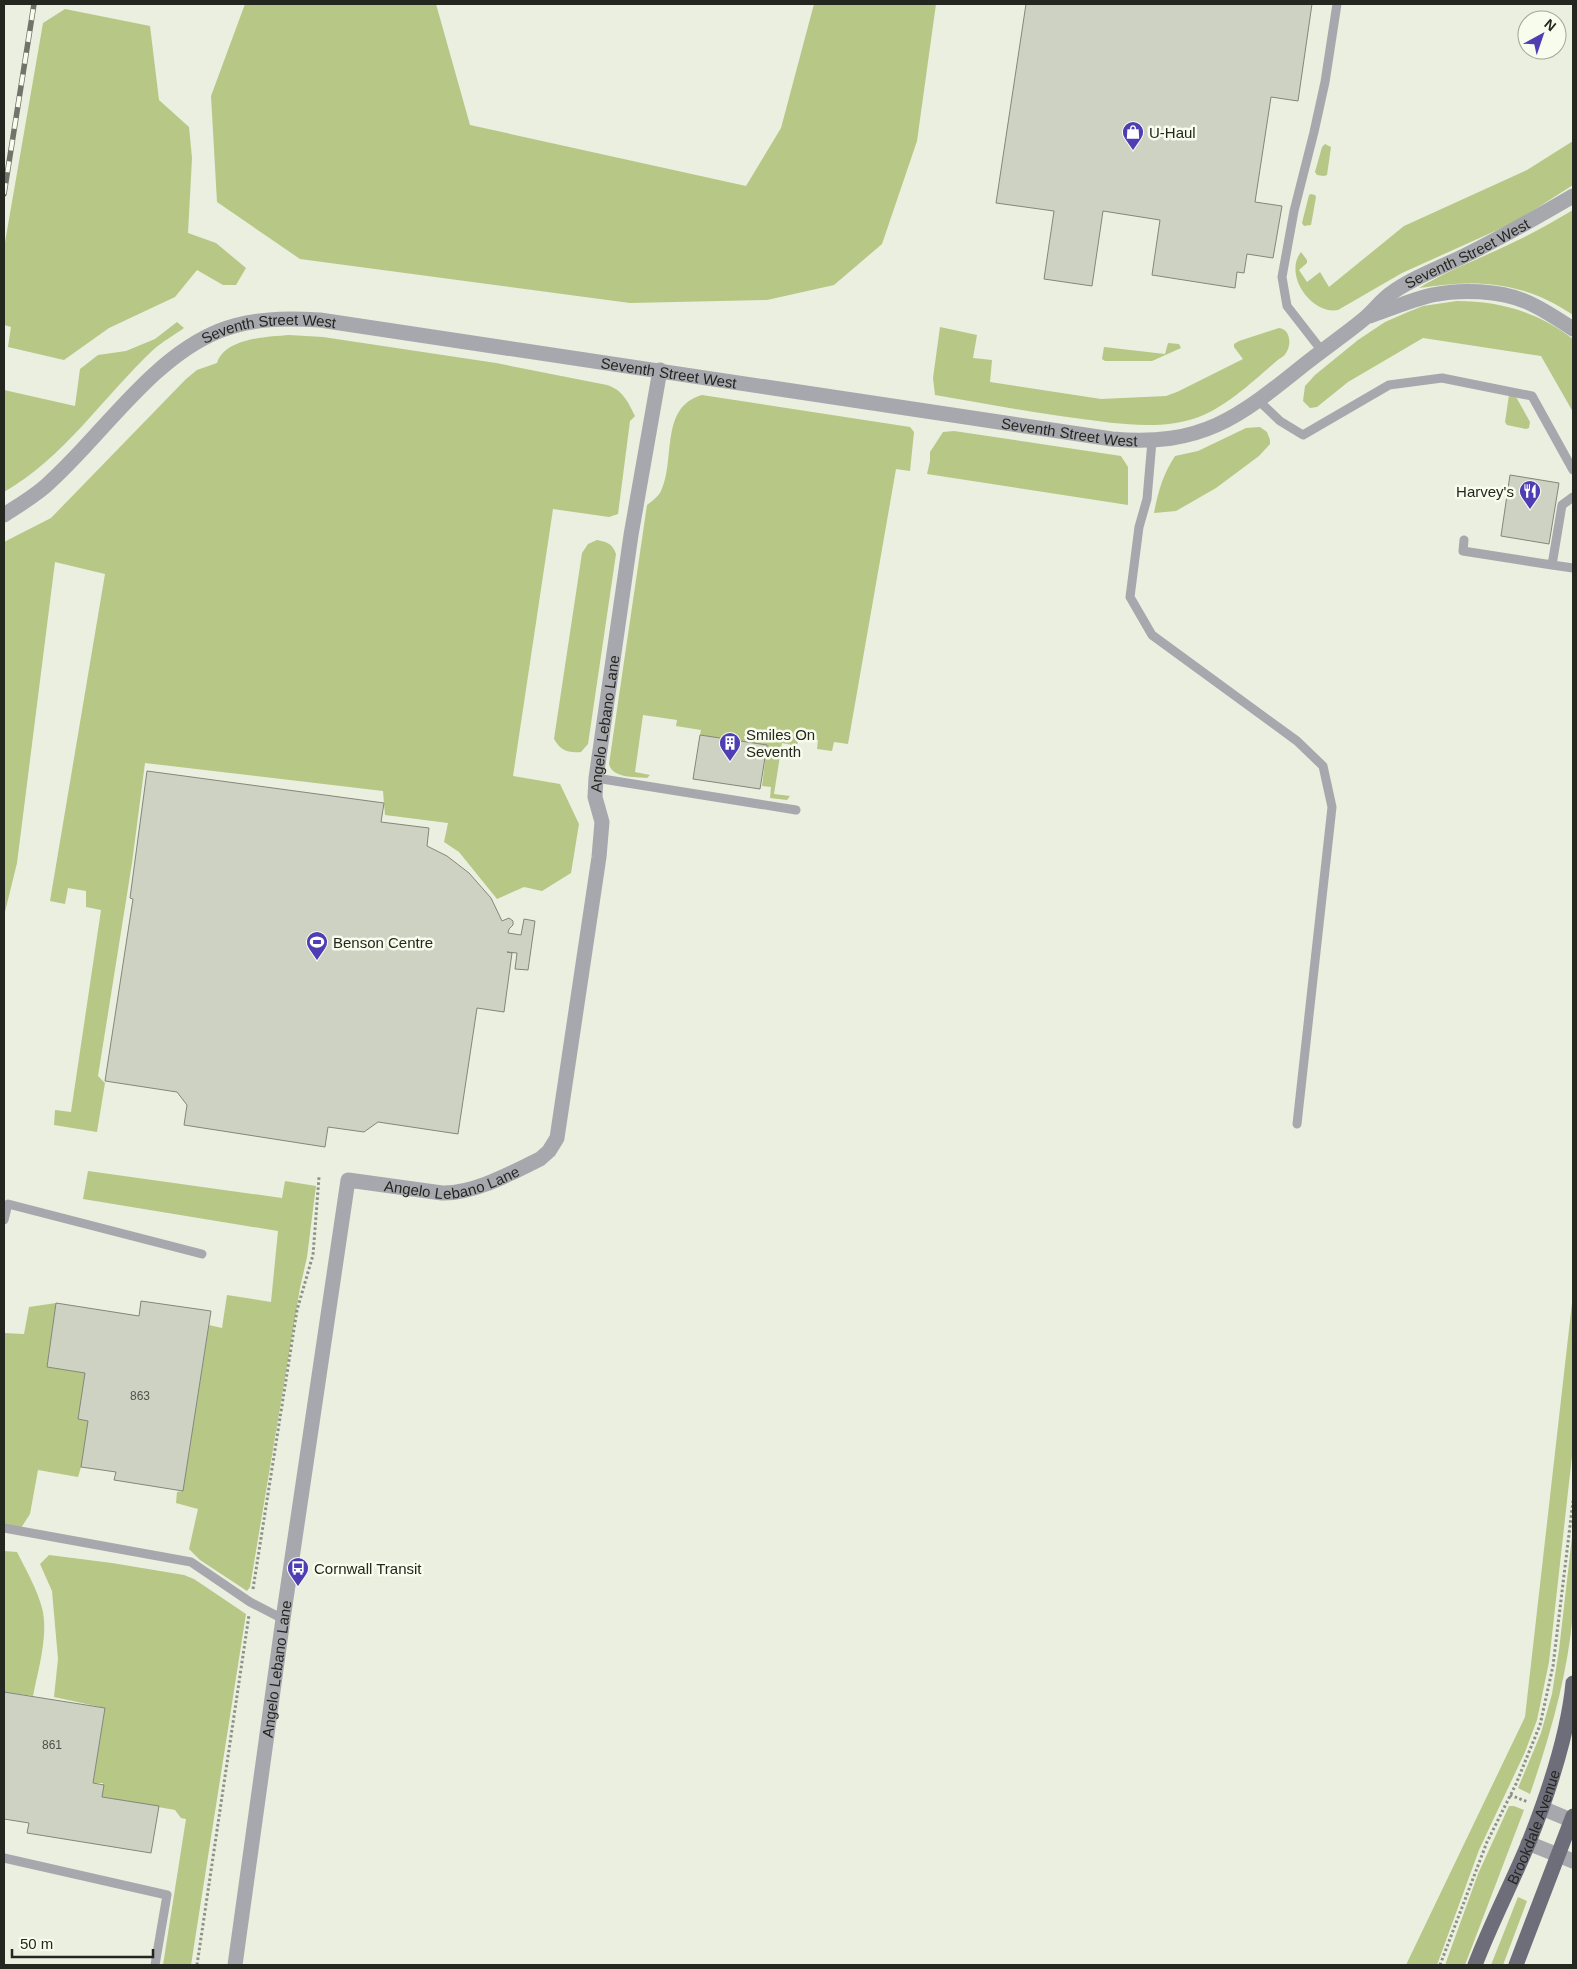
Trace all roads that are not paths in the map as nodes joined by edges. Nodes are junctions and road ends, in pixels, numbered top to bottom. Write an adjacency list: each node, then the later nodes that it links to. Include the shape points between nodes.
1 (1337, 4): 5 (lane, via 1323,90 1282,277 1287,306)
2 (1573, 196): 3 (street, Seventh Street West, via 1510,232 1418,277 1389,294)
3 (1366, 317): 4 (street, Seventh Street West, via 1432,296 1461,291 1492,293 1525,301); 5 (street, Seventh Street West)
4 (1573, 329)
5 (1322, 351): 7 (street, Seventh Street West)
6 (660, 370): 8 (street, Seventh Street West, via 1112,439); 11 (street, Seventh Street West, via 320,320 281,318 248,322 219,331 163,365 49,484); 15 (street, Angelo Lebano Lane, via 631,535)
7 (1259, 401): 8 (street, Seventh Street West, via 1198,433); 9 (lane, via 1280,421 1303,436 1389,385 1442,378 1532,396)
8 (1152, 441): 17 (lane, via 1147,499 1139,527 1130,597 1152,636 1297,741 1323,766 1332,807)
9 (1573, 470)
10 (1573, 497): 13 (lane, via 1562,504)
11 (4, 515)
12 (1464, 540): 13 (lane, via 1462,551)
13 (1552, 565): 14 (lane)
14 (1573, 568)
15 (596, 778): 16 (lane); 21 (street, Angelo Lebano Lane, via 595,797 602,822 598,864 554,1145 540,1159 455,1193 348,1180)
16 (796, 810)
17 (1297, 1124)
18 (4, 1220): 19 (lane, via 8,1204)
19 (202, 1254)
20 (4, 1528): 21 (lane, via 191,1562 250,1602)
21 (283, 1619): 30 (street, Angelo Lebano Lane)
22 (1573, 1683): 23 (main road, Brookdale Avenue, via 1570,1710)
23 (1542, 1808): 24 (street); 25 (main road, Brookdale Avenue)
24 (1573, 1819): 26 (main road)
25 (1528, 1843): 26 (street); 31 (main road, Brookdale Avenue)
26 (1558, 1856): 28 (street); 32 (main road)
27 (4, 1858): 29 (lane, via 167,1895)
28 (1573, 1861)
29 (155, 1965)
30 (235, 1965)
31 (1475, 1965)
32 (1516, 1965)

